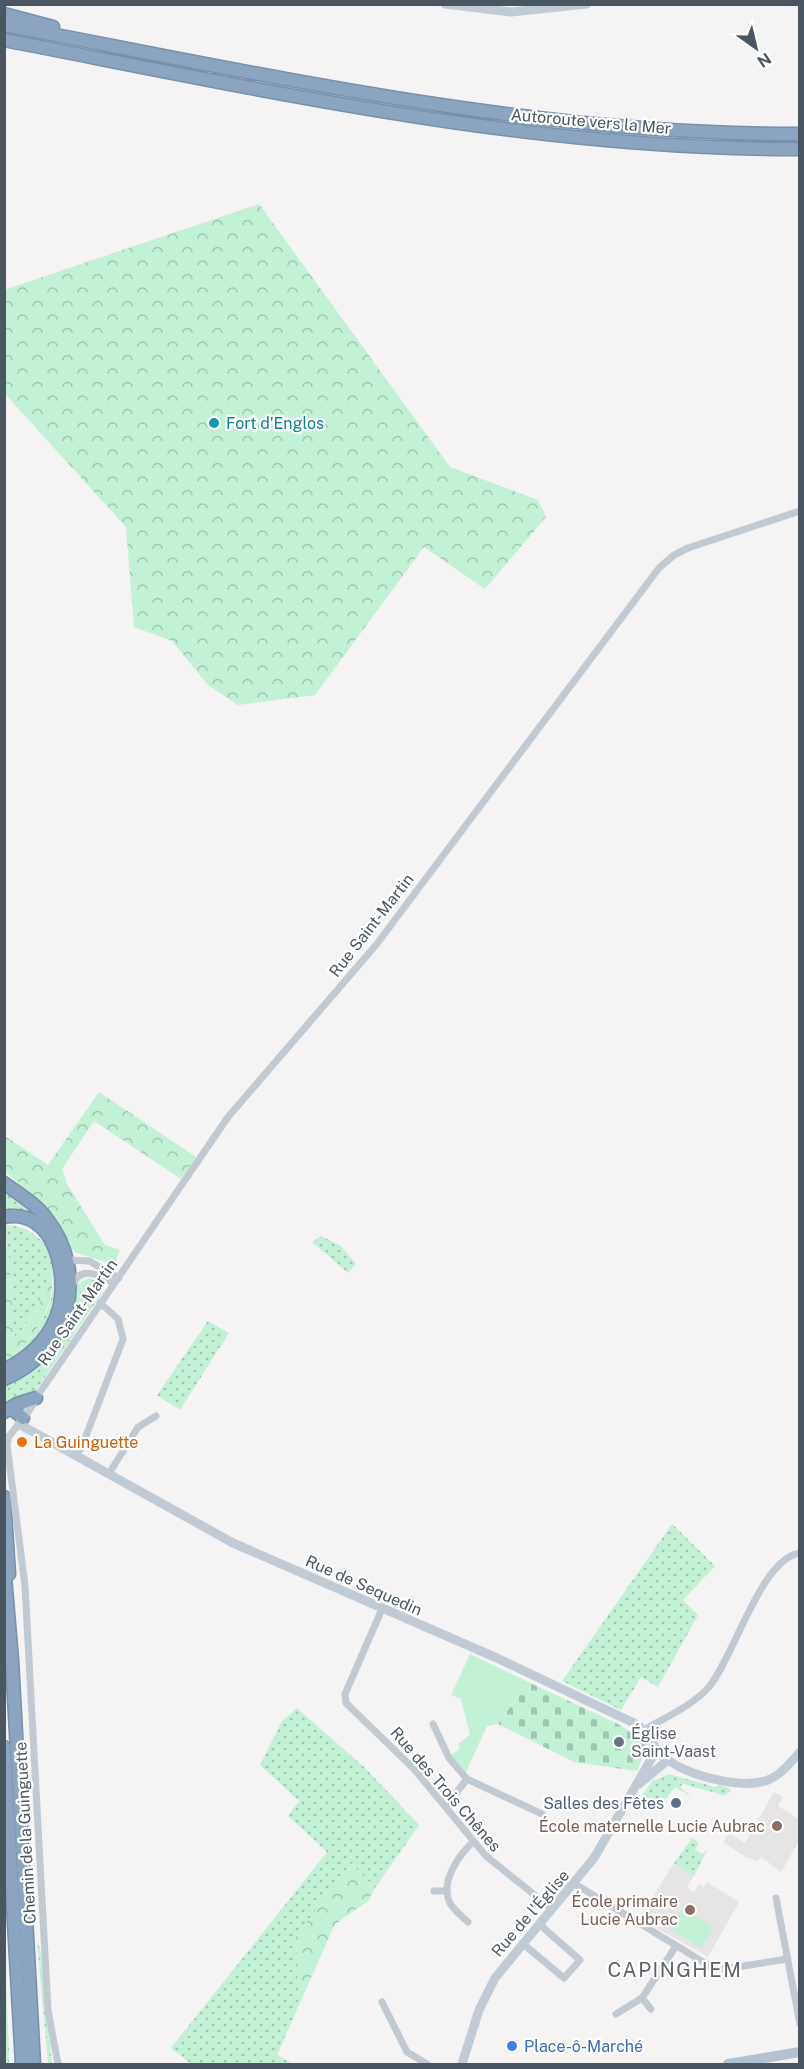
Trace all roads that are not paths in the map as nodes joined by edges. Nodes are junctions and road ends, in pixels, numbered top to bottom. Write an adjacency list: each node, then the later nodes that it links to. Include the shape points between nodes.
1 (445, 4): 2 (street, via 511,12)
2 (587, 4)
3 (4, 14): 8 (highway)
4 (4, 25): 8 (highway)
5 (4, 40): 7 (highway)
6 (4, 48): 7 (highway)
7 (46, 48): 10 (highway, Autoroute vers la Mer, via 381,112 503,131 597,140)
8 (159, 54): 9 (highway, via 504,116 621,127)
9 (800, 134)
10 (800, 149)
11 (800, 511): 16 (street, Rue Saint-Martin, via 694,546 664,564 376,945 235,1108)
12 (4, 1183): 14 (highway, via 47,1218)
13 (4, 1217): 15 (highway, via 21,1217 43,1230 55,1249)
14 (68, 1260): 15 (highway); 16 (street, via 89,1261); 17 (highway)
15 (62, 1278): 19 (highway, via 59,1310 48,1334 27,1357)
16 (116, 1281): 17 (street, via 87,1273 77,1277); 18 (street, Rue Saint-Martin)
17 (71, 1288): 20 (highway, via 65,1318 46,1350 29,1366)
18 (100, 1303): 21 (street, Rue Saint-Martin); 25 (street, via 118,1319 123,1340)
19 (4, 1370)
20 (4, 1379)
21 (36, 1398): 22 (highway); 24 (street, Rue Saint-Martin)
22 (8, 1410): 24 (highway)
23 (156, 1416): 26 (street, via 138,1427)
24 (21, 1421): 25 (street, Rue de Sequedin); 66 (street, Chemin de la Guinguette, via 6,1445 25,1586 47,1999)
25 (76, 1454): 26 (street, Rue de Sequedin)
26 (110, 1473): 30 (street, Rue de Sequedin, via 233,1543)
27 (4, 1497): 31 (highway)
28 (800, 1553): 33 (street, via 789,1556 775,1568 728,1658 708,1687 687,1705)
29 (4, 1565): 31 (highway)
30 (382, 1609): 33 (street, Rue de Sequedin, via 497,1658); 40 (street, Rue des Trois Chênes, via 345,1700)
31 (9, 1610): 48 (highway)
32 (433, 1724): 38 (street, via 449,1758)
33 (644, 1730): 35 (street, Rue de Sequedin)
34 (4, 1747): 54 (highway)
35 (657, 1749): 37 (street, Rue de Sequedin); 39 (street)
36 (800, 1752): 37 (street, via 777,1775 755,1783 716,1779)
37 (670, 1761): 39 (street)
38 (466, 1779): 40 (street); 41 (street)
39 (636, 1788): 43 (street, Rue de l'Église)
40 (446, 1806): 42 (street, Rue des Trois Chênes)
41 (542, 1814)
42 (473, 1842): 44 (street, via 456,1862); 47 (street, Rue des Trois Chênes, via 496,1866)
43 (574, 1884): 47 (street, Rue de l'Église); 52 (street)
44 (447, 1891): 45 (street); 49 (street, via 449,1902)
45 (434, 1892)
46 (776, 1898): 53 (street)
47 (552, 1909): 50 (street, Rue de l'Église)
48 (24, 1918): 64 (highway); 65 (highway)
49 (468, 1922)
50 (539, 1923): 51 (street, Rue de l'Église); 51 (street, via 580,1960 564,1978)
51 (522, 1943): 68 (street, Rue de l'Église, via 487,1993)
52 (676, 1946): 53 (street, via 717,1970); 55 (street)
53 (787, 1959): 59 (street)
54 (16, 1990): 62 (highway); 63 (highway)
55 (642, 1998): 57 (street); 58 (street)
56 (382, 2002): 67 (street, via 407,2052)
57 (651, 2008)
58 (616, 2014)
59 (800, 2024)
60 (800, 2052): 69 (main road)
61 (800, 2059): 70 (main road)
62 (14, 2064)
63 (22, 2064)
64 (34, 2064)
65 (42, 2064)
66 (58, 2064)
67 (427, 2064)
68 (462, 2064)
69 (728, 2064)
70 (769, 2064)

